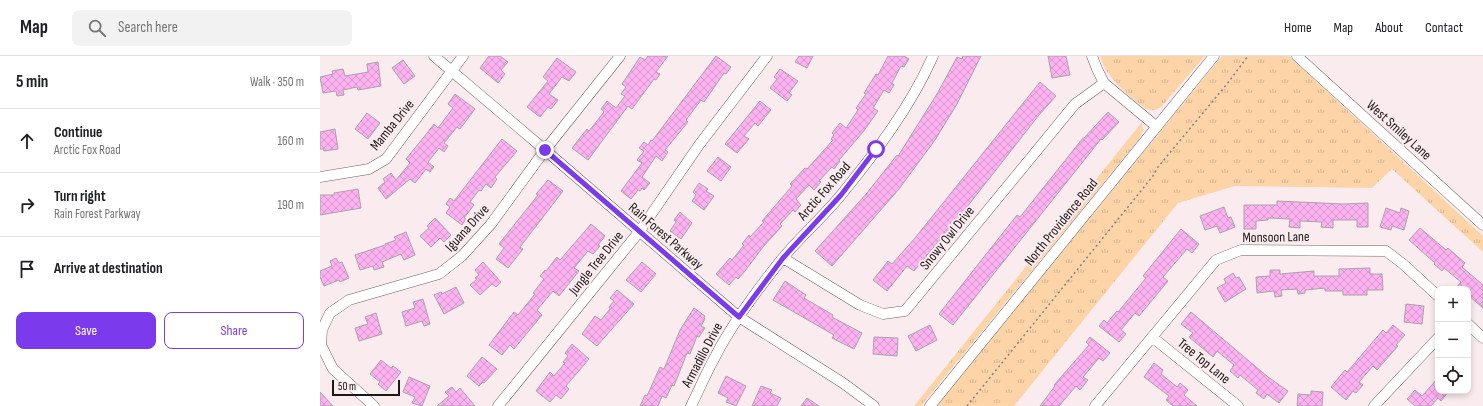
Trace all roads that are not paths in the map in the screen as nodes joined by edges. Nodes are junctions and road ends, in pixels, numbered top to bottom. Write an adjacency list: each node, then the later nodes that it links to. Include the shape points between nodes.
1 (434, 56): 9 (street, Rain Forest Parkway)
2 (463, 56): 9 (street, Mamba Drive)
3 (620, 56): 12 (street, Iguana Drive)
4 (767, 56): 15 (street, Jungle Tree Drive, via 699,145)
5 (933, 56): 16 (street, Arctic Fox Road, via 903,112 876,149 841,195)
6 (1092, 56): 10 (street)
7 (1214, 56): 11 (street, North Providence Road)
8 (1296, 56): 14 (street, West Smiley Lane)
9 (452, 71): 12 (street, Rain Forest Parkway); 13 (street, Mamba Drive, via 386,159 369,169)
10 (1104, 83): 11 (street); 16 (street, Snowy Owl Drive, via 1075,104 905,311 883,314 860,305)
11 (1156, 127): 27 (street, North Providence Road)
12 (545, 150): 15 (street, Rain Forest Parkway); 23 (street, Iguana Drive, via 491,224 462,256 439,274 349,300 330,313 322,330 321,345 333,369)
13 (320, 177)
14 (1483, 225)
15 (639, 232): 18 (street, Rain Forest Parkway); 24 (street, Jungle Tree Drive)
16 (783, 258): 18 (street, Arctic Fox Road)
17 (1435, 293): 20 (street, Monsoon Lane, via 1386,251 1240,250 1216,260)
18 (739, 317): 25 (street, Armadillo Drive, via 715,356); 26 (street, Rain Forest Parkway, via 843,383)
19 (1471, 327): 21 (street)
20 (1152, 337): 28 (street, Monsoon Lane); 29 (street, Tree Top Lane)
21 (1483, 338)
22 (1435, 341): 30 (street)
23 (374, 406)
24 (498, 406)
25 (691, 406)
26 (874, 406)
27 (930, 406)
28 (1095, 406)
29 (1238, 406)
30 (1374, 406)

